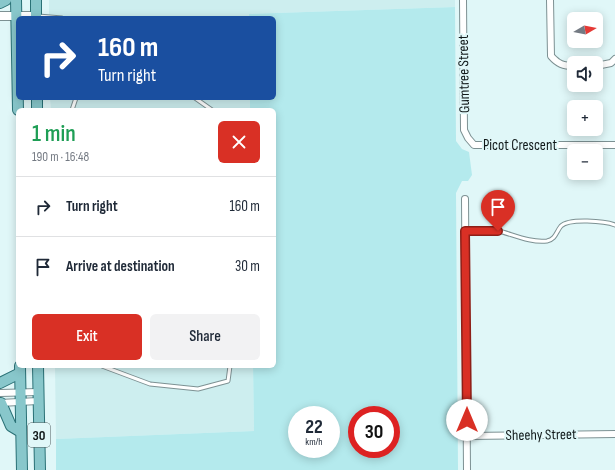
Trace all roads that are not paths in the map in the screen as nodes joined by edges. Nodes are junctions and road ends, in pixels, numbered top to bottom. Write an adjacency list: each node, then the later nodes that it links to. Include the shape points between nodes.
1 (6, 0): 6 (main road)
2 (16, 0): 8 (main road)
3 (36, 0): 9 (main road)
4 (463, 0): 15 (street, Gumtree Street, via 464,130)
5 (550, 0): 12 (street, via 551,56 557,63)
6 (0, 3)
7 (0, 16): 8 (street)
8 (16, 16)
9 (36, 16)
10 (615, 59): 11 (street, via 612,63)
11 (603, 65)
12 (567, 66)
13 (198, 100): 14 (lane)
14 (209, 108)
15 (474, 144): 16 (street, Picot Crescent)
16 (615, 145)
17 (465, 199): 19 (street)
18 (615, 226): 19 (lane, via 606,222 569,222 562,226 556,237 548,241 520,238 498,231)
19 (465, 231): 30 (street)
20 (38, 368): 25 (main road, 30)
21 (107, 368): 22 (lane, via 150,384 198,389 228,381)
22 (230, 368)
23 (20, 369): 24 (main road); 26 (main road, 30)
24 (0, 383)
25 (38, 396): 26 (street); 26 (street); 32 (main road, 30)
26 (20, 397): 27 (street); 27 (street); 28 (main road, 30)
27 (0, 400): 28 (main road, via 11,426)
28 (21, 432): 31 (main road, 30)
29 (615, 434): 30 (street, Sheehy Street)
30 (467, 436): 33 (street)
31 (22, 470)
32 (40, 470)
33 (467, 470)

